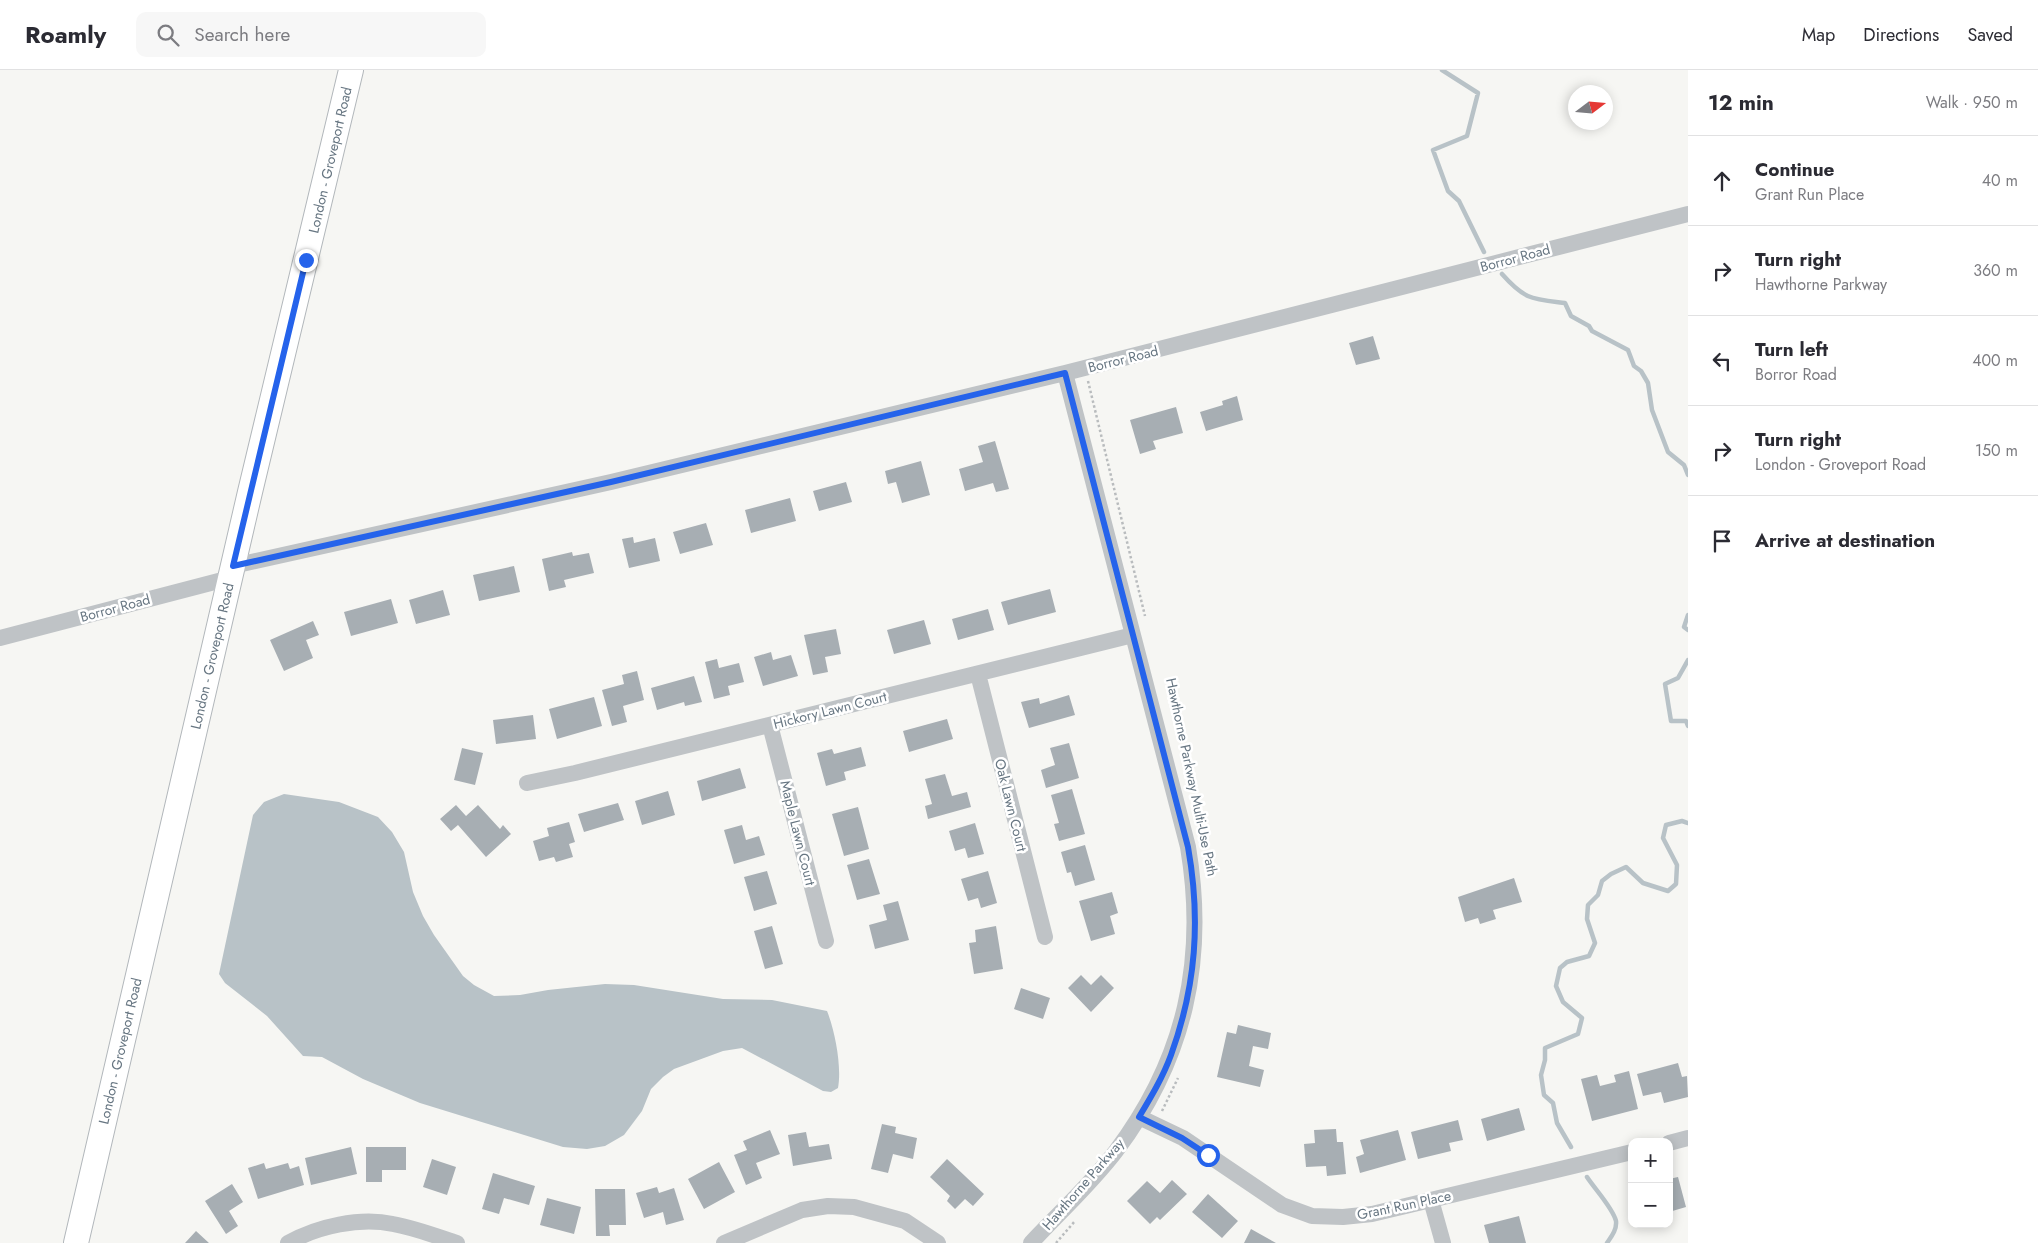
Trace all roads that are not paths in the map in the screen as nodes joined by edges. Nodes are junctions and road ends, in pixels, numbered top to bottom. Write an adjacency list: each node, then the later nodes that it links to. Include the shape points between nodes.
1 (351, 70): 4 (main road, London - Groveport Road)
2 (1688, 214): 3 (street, Borror Road)
3 (1065, 373): 4 (street, Borror Road); 5 (street, Hawthorne Parkway)
4 (232, 572): 6 (street, Borror Road); 17 (main road, London - Groveport Road)
5 (1133, 635): 7 (street, Hickory Lawn Court); 12 (street, Hawthorne Parkway, via 1188,847 1196,907 1195,955 1183,1018 1170,1057)
6 (0, 638)
7 (978, 674): 8 (street, Hickory Lawn Court); 10 (street, Oak Lawn Court)
8 (770, 725): 9 (street, Hickory Lawn Court); 11 (street, Maple Lawn Court)
9 (526, 783)
10 (1045, 937)
11 (826, 941)
12 (1139, 1117): 16 (street, Grant Run Place, via 1195,1146 1282,1205 1312,1216 1372,1214); 22 (street, Hawthorne Parkway, via 1110,1158)
13 (1688, 1138): 14 (street)
14 (1673, 1142)
15 (1628, 1153): 16 (street, Grant Run Place)
16 (1431, 1200): 23 (street)
17 (76, 1243)
18 (288, 1243): 19 (street, via 324,1228 362,1222 392,1224)
19 (457, 1243)
20 (724, 1243): 21 (street, via 802,1210 828,1206 854,1208 904,1221)
21 (938, 1243)
22 (1031, 1243)
23 (1443, 1243)

